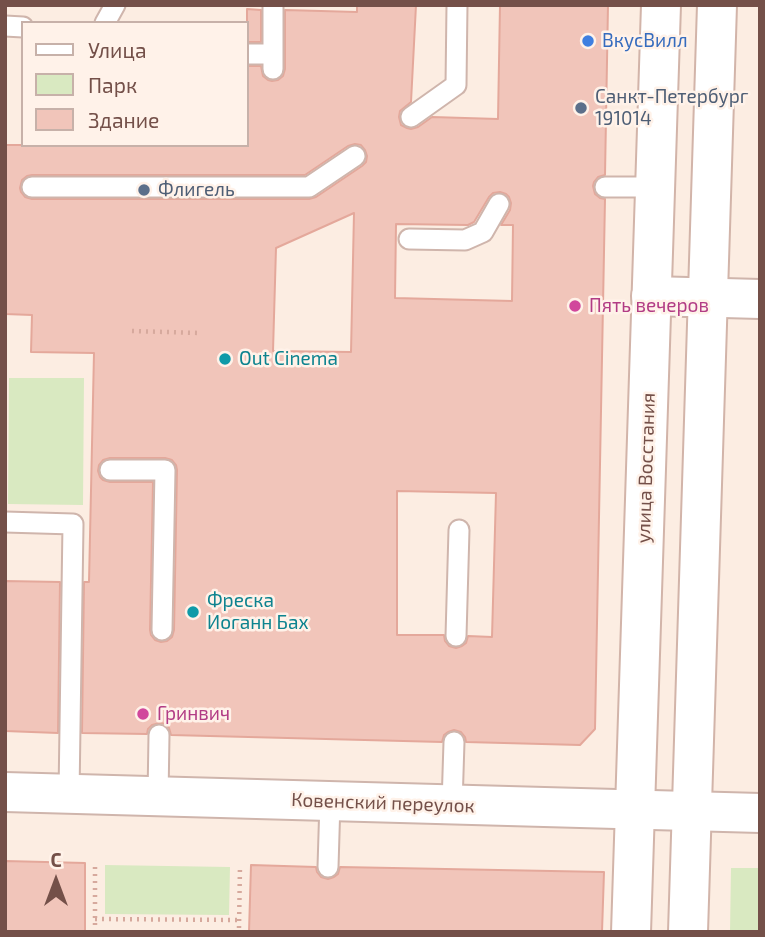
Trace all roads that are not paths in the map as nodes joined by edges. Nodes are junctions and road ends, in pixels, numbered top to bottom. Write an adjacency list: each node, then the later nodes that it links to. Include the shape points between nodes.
1 (115, 5): 6 (lane)
2 (273, 5): 7 (lane, via 273,62)
3 (457, 5): 8 (lane, via 456,85)
4 (661, 5): 12 (street, улица Восстания)
5 (717, 5): 16 (street)
6 (106, 21)
7 (248, 54)
8 (411, 117)
9 (355, 156): 10 (lane, via 309,187)
10 (32, 187)
11 (605, 187): 12 (lane)
12 (655, 187): 15 (street, улица Восстания)
13 (499, 204): 14 (lane, via 484,232 465,240)
14 (409, 239)
15 (651, 296): 16 (street); 30 (street, улица Восстания)
16 (707, 297): 17 (street); 31 (street)
17 (760, 299)
18 (110, 470): 21 (lane, via 165,470)
19 (5, 522): 26 (lane, via 73,524)
20 (459, 530): 22 (lane)
21 (162, 630)
22 (456, 636)
23 (159, 735): 27 (lane)
24 (454, 742): 29 (lane)
25 (5, 793): 26 (street, Ковенский переулок)
26 (69, 794): 27 (street, Ковенский переулок)
27 (158, 797): 28 (street, Ковенский переулок)
28 (330, 801): 29 (street, Ковенский переулок); 33 (lane)
29 (452, 805): 30 (street, Ковенский переулок)
30 (634, 809): 31 (street, Ковенский переулок); 34 (street, улица Восстания)
31 (691, 811): 32 (street, Ковенский переулок); 35 (street)
32 (760, 813)
33 (328, 867)
34 (631, 932)
35 (688, 932)

